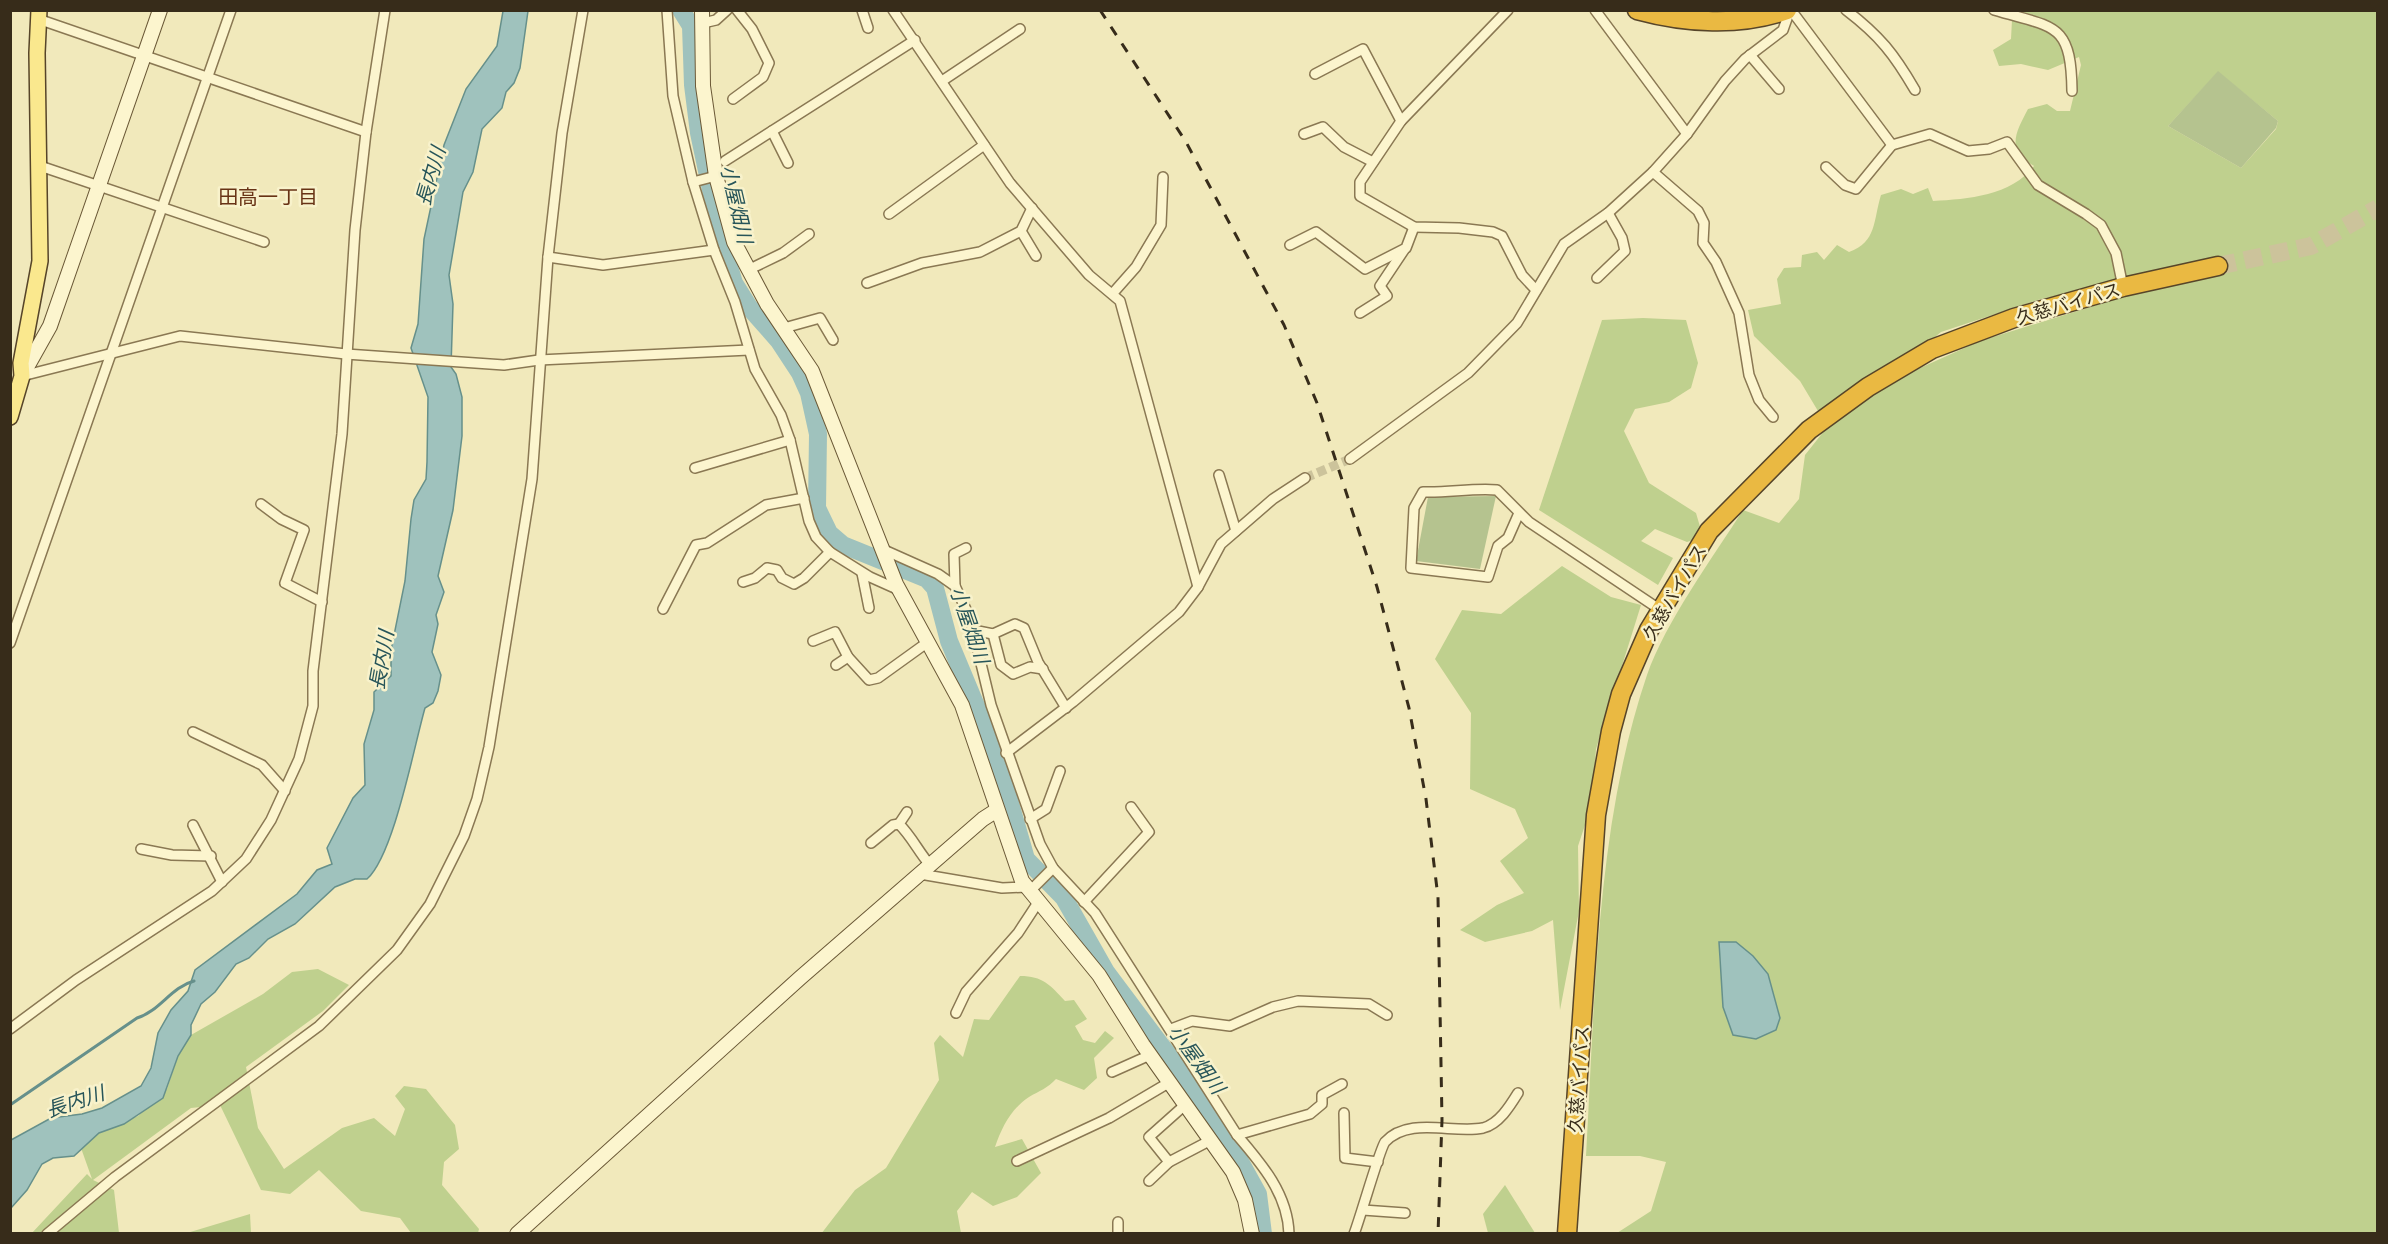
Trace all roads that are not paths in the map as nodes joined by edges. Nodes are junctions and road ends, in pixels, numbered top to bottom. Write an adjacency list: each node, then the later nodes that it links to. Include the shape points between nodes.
1 (160, 10): 21 (street)
2 (231, 10): 24 (street)
3 (385, 10): 32 (street)
4 (583, 10): 59 (street, via 562,133)
5 (667, 10): 45 (street, via 673,96)
6 (726, 10): 17 (street, via 716,20)
7 (737, 10): 29 (street, via 752,29 769,63 763,77)
8 (862, 10): 18 (street)
9 (893, 10): 20 (street)
10 (1508, 10): 30 (street)
11 (1595, 10): 34 (street)
12 (1637, 10): 13 (highway, via 1670,19 1743,21)
13 (1789, 10): 22 (street, via 1783,30); 36 (street)
14 (1846, 10): 27 (street, via 1893,52)
15 (1994, 10): 28 (street, via 2062,34 2069,52)
16 (39, 15): 21 (street); 40 (main road)
17 (702, 16): 43 (street, via 703,86)
18 (868, 28)
19 (1020, 29): 25 (street)
20 (915, 39): 25 (street); 31 (street)
21 (145, 54): 24 (street); 46 (street)
22 (1750, 55): 26 (street); 34 (street, via 1725,81)
23 (1314, 74): 30 (street, via 1362,49)
24 (208, 77): 32 (street); 47 (street)
25 (942, 81): 35 (street)
26 (1779, 89)
27 (1915, 90)
28 (2072, 91)
29 (733, 99)
30 (1401, 121): 38 (street)
31 (772, 131): 37 (street); 39 (street)
32 (366, 132): 71 (street)
33 (1304, 134): 38 (street, via 1323,127 1344,147)
34 (1687, 134): 42 (street)
35 (984, 145): 48 (street); 50 (street)
36 (1892, 145): 41 (street, via 1856,189 1845,185); 64 (street, via 1930,134 1968,151 2007,142 2038,186 2101,225 2116,253)
37 (725, 161)
38 (1373, 162): 51 (street, via 1360,182 1360,196)
39 (788, 164)
40 (40, 166): 46 (street); 74 (main road, via 40,261)
41 (1826, 167)
42 (1653, 172): 49 (street); 76 (street, via 1698,211 1704,223 1703,243 1739,313 1749,375 1759,400)
43 (714, 177): 45 (street); 61 (street, via 734,242)
44 (1163, 177): 66 (street, via 1161,225 1136,267)
45 (694, 181): 57 (street)
46 (99, 185): 47 (street); 74 (street, via 50,326)
47 (163, 207): 54 (street); 72 (street)
48 (1032, 208): 52 (street); 66 (street, via 1089,275)
49 (1608, 213): 62 (street, via 1625,251); 65 (street, via 1564,244)
50 (889, 214)
51 (1414, 227): 56 (street); 65 (street, via 1459,228 1502,236 1522,275)
52 (1021, 231): 58 (street); 63 (street, via 980,252 922,263)
53 (809, 234): 61 (street, via 783,253)
54 (264, 242)
55 (1290, 245): 56 (street, via 1316,232 1365,269)
56 (1406, 248): 67 (street, via 1380,286 1387,296)
57 (714, 250): 59 (street, via 603,265); 70 (street)
58 (1036, 256)
59 (548, 257): 73 (street)
60 (2218, 266): 64 (highway, 久慈バイパス)
61 (748, 270): 68 (street)
62 (1597, 278)
63 (867, 283)
64 (2123, 287): 97 (highway, 久慈バイパス, via 1994,325 1932,349 1829,414 1787,450 1709,531)
65 (1536, 290): 78 (street, via 1517,323 1468,373)
66 (1113, 293): 93 (street, via 1120,301)
67 (1360, 314)
68 (784, 328): 69 (street, via 820,318); 88 (street, via 812,371)
69 (833, 340)
70 (749, 350): 73 (street); 77 (street)
71 (346, 354): 72 (street, via 180,336); 73 (street, via 504,365); 94 (street, via 342,434)
72 (111, 355): 74 (street); 102 (street)
73 (539, 360): 145 (street, via 532,479 489,747 464,836 430,904 397,950 319,1026 115,1177)
74 (22, 376): 75 (main road)
75 (10, 417)
76 (1773, 417)
77 (790, 440): 79 (street); 82 (street)
78 (1350, 459)
79 (695, 468)
80 (1219, 475): 85 (street)
81 (1305, 478): 85 (street)
82 (804, 498): 87 (street, via 816,537); 96 (street, via 766,505 707,543 696,545)
83 (261, 504): 94 (street, via 304,530 285,583)
84 (1519, 513): 84 (street, via 1497,490 1423,492 1414,508 1411,568 1488,577 1498,546 1508,538); 97 (street)
85 (1236, 531): 93 (street, via 1221,544)
86 (966, 548): 91 (street, via 954,554)
87 (830, 552): 89 (street); 90 (street, via 794,584 777,570 767,568)
88 (884, 553): 91 (street, via 938,574); 92 (street)
89 (862, 573): 92 (street); 95 (street)
90 (743, 582)
91 (954, 586): 98 (street)
92 (898, 587): 101 (street)
93 (1198, 587): 106 (street, via 1179,612)
94 (322, 602): 110 (street, via 313,671 313,706 299,759)
95 (869, 608)
96 (663, 609)
97 (1659, 609): 151 (highway, 久慈バイパス, via 1622,694 1601,786)
98 (973, 630): 99 (street); 108 (street)
99 (993, 634): 105 (street, via 1001,664 1013,674 1030,667); 105 (street, via 1016,624 1024,628)
100 (813, 641): 103 (street, via 835,632)
101 (928, 642): 103 (street, via 878,678 869,680); 112 (street, via 962,705)
102 (10, 643)
103 (848, 657): 104 (street)
104 (836, 665)
105 (1043, 669): 106 (street)
106 (1066, 708): 108 (street)
107 (194, 732): 110 (street, via 262,765)
108 (1006, 753): 114 (street)
109 (1060, 771): 114 (street, via 1046,809)
110 (285, 791): 122 (street, via 246,859)
111 (1131, 807): 124 (street, via 1149,832)
112 (997, 810): 120 (street); 123 (street)
113 (908, 812): 115 (street)
114 (1030, 819): 121 (street)
115 (899, 824): 117 (street); 120 (street, via 914,840)
116 (193, 825): 119 (street)
117 (871, 843)
118 (141, 849): 119 (street)
119 (211, 856): 122 (street)
120 (925, 870): 123 (street); 146 (street)
121 (1050, 870): 123 (street); 124 (street)
122 (222, 882): 127 (street)
123 (1033, 892): 125 (street, via 1018,933 966,992); 129 (street, via 1099,975)
124 (1084, 902): 128 (street)
125 (956, 1013)
126 (1387, 1015): 128 (street, via 1370,1004 1298,1001 1230,1026 1192,1020)
127 (10, 1029)
128 (1171, 1029): 136 (street)
129 (1150, 1054): 130 (street); 131 (street)
130 (1112, 1072)
131 (1170, 1082): 134 (street); 138 (street, via 1109,1118)
132 (1342, 1084): 136 (street, via 1322,1095 1322,1104 1310,1114)
133 (1518, 1093): 140 (street, via 1506,1112 1485,1128 1413,1128 1386,1140)
134 (1186, 1104): 137 (street); 139 (street, via 1149,1137)
135 (1344, 1113): 140 (street, via 1345,1158)
136 (1237, 1135): 149 (street, via 1265,1168 1278,1191)
137 (1211, 1140): 139 (street); 148 (street, via 1233,1172)
138 (1017, 1161)
139 (1169, 1162): 141 (street)
140 (1378, 1162): 142 (street)
141 (1149, 1181)
142 (1363, 1210): 143 (street); 150 (street)
143 (1405, 1213)
144 (1118, 1222): 147 (street)
145 (47, 1233)
146 (517, 1233)
147 (1118, 1233)
148 (1252, 1233)
149 (1289, 1233)
150 (1354, 1233)
151 (1566, 1233)

